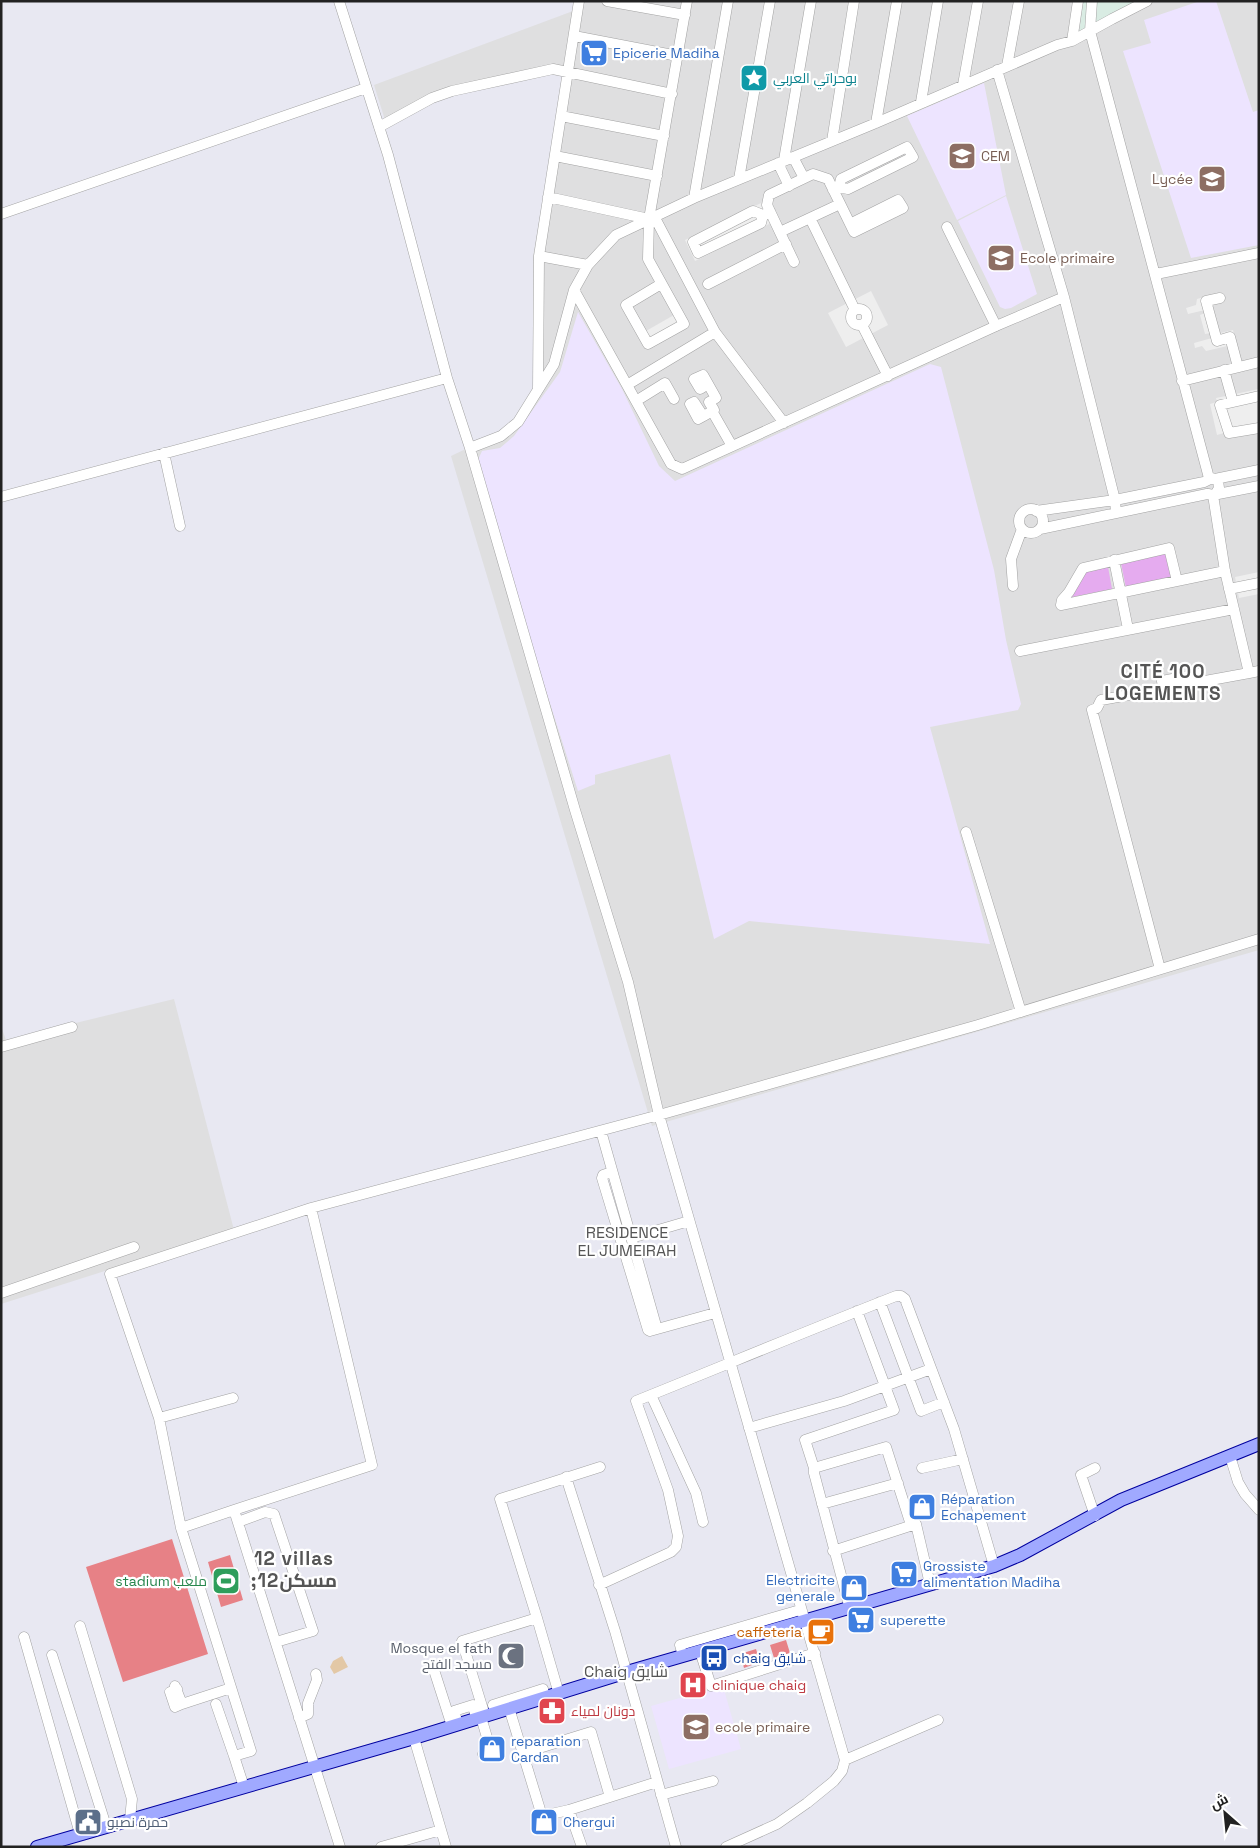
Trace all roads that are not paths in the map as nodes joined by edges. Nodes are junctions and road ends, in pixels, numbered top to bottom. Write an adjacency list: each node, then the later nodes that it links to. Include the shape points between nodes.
1 (339, 1): 24 (street)
2 (579, 1): 18 (street)
3 (607, 1): 16 (street)
4 (687, 1): 16 (street)
5 (728, 1): 40 (street)
6 (770, 1): 36 (street)
7 (811, 1): 33 (street)
8 (854, 1): 31 (street)
9 (897, 1): 28 (street)
10 (938, 1): 26 (street)
11 (978, 1): 23 (street)
12 (1019, 1): 21 (street)
13 (1078, 1): 19 (street)
14 (1092, 1): 17 (street)
15 (1147, 1): 17 (street)
16 (685, 15): 20 (street)
17 (1090, 31): 19 (street); 54 (street)
18 (574, 36): 20 (street); 22 (street)
19 (1072, 41): 21 (street, via 1057,44)
20 (678, 56): 25 (street)
21 (1002, 68): 23 (street); 58 (street)
22 (568, 72): 25 (street); 27 (street); 29 (street, via 553,69 452,91 432,98)
23 (963, 85): 26 (street)
24 (366, 88): 29 (street); 43 (street)
25 (672, 94): 30 (street)
26 (920, 102): 28 (street)
27 (561, 116): 30 (street); 32 (street)
28 (876, 123): 31 (street)
29 (379, 127): 66 (street)
30 (664, 136): 34 (street)
31 (832, 141): 33 (street)
32 (555, 156): 34 (street); 39 (street)
33 (785, 160): 35 (street); 36 (street); 37 (street)
34 (656, 176): 44 (street)
35 (804, 178): 37 (street); 38 (street, via 813,174 828,179)
36 (739, 179): 40 (street)
37 (789, 186): 42 (street, via 769,195)
38 (836, 188): 38 (street, via 841,179 907,147 913,157 848,189); 41 (street)
39 (548, 197): 44 (street); 51 (street)
40 (694, 198): 44 (street)
41 (840, 204): 45 (street); 46 (street)
42 (766, 213): 42 (street, via 753,211 693,242 698,253 762,222); 48 (street)
43 (1, 214)
44 (652, 218): 53 (street, via 616,235); 55 (street, via 648,259); 61 (street)
45 (810, 218): 48 (street); 65 (street, via 855,310 865,312 867,319 862,325)
46 (850, 224)
47 (947, 227): 60 (street)
48 (780, 232): 49 (street)
49 (786, 244): 52 (street); 56 (street)
50 (1259, 253): 54 (street)
51 (539, 256): 53 (street); 70 (street)
52 (794, 262)
53 (588, 265): 57 (street)
54 (1156, 274): 67 (street)
55 (661, 284): 55 (street, via 626,305 648,344 684,324)
56 (708, 284)
57 (574, 290): 69 (street); 70 (street, via 554,364)
58 (1064, 297): 60 (street); 85 (street)
59 (1220, 298): 63 (street, via 1206,301 1217,340 1230,337)
60 (996, 326): 65 (street)
61 (715, 332): 69 (street); 75 (street)
62 (1259, 362): 63 (street)
63 (1238, 367): 64 (street)
64 (1224, 370): 67 (street); 74 (street)
65 (888, 376): 75 (street)
66 (447, 378): 78 (street); 79 (street)
67 (1182, 381): 81 (street)
68 (708, 384): 77 (street, via 716,398 709,402 714,410 707,414)
69 (627, 385): 73 (street)
70 (538, 390): 78 (street, via 518,422 501,436)
71 (1259, 396): 74 (street)
72 (674, 398): 73 (street, via 665,383)
73 (636, 401): 77 (street, via 671,464 676,467 682,469)
74 (1233, 402): 76 (street, via 1220,405 1229,433)
75 (784, 423): 77 (street)
76 (1259, 428)
77 (732, 446)
78 (470, 448): 108 (street, via 628,982)
79 (164, 453): 84 (street); 88 (street)
80 (1259, 470): 81 (street)
81 (1209, 480): 83 (street, via 1203,489); 83 (street, via 1219,488); 85 (street)
82 (1259, 486): 83 (street)
83 (1212, 494): 87 (street); 92 (street)
84 (1, 497)
85 (1115, 500): 86 (street); 87 (street)
86 (1036, 511): 89 (street, via 1022,514 1019,524); 90 (street, via 1043,519)
87 (1116, 513): 90 (street)
88 (180, 526)
89 (1022, 529): 90 (street, via 1031,533); 95 (street, via 1011,559)
90 (1040, 529)
91 (1114, 560): 93 (street, via 1169,548); 97 (street); 97 (street, via 1083,568 1060,605)
92 (1225, 571): 93 (street); 96 (street)
93 (1177, 581): 97 (street)
94 (1259, 583): 96 (street)
95 (1013, 586)
96 (1229, 589): 98 (street)
97 (1121, 592): 99 (street)
98 (1234, 609): 99 (street); 101 (street)
99 (1128, 629): 100 (street)
100 (1020, 651)
101 (1254, 672): 104 (street, via 1101,700 1092,710)
102 (966, 832): 105 (street)
103 (1259, 939): 104 (street)
104 (1160, 969): 105 (street)
105 (1021, 1012): 108 (street)
106 (72, 1027): 107 (street)
107 (1, 1047)
108 (659, 1115): 109 (street); 112 (street)
109 (601, 1131): 110 (street); 111 (street)
110 (612, 1172): 113 (street); 119 (street, via 602,1178 647,1330)
111 (311, 1208): 127 (street, via 110,1274); 140 (street, via 372,1465)
112 (690, 1221): 113 (street); 118 (street)
113 (631, 1238): 119 (street)
114 (134, 1247): 115 (street)
115 (1, 1293)
116 (880, 1302): 117 (street); 121 (street, via 896,1296 905,1299); 122 (street)
117 (858, 1311): 120 (street); 123 (street)
118 (715, 1313): 119 (street); 120 (street)
119 (657, 1329)
120 (731, 1363): 124 (street); 128 (street)
121 (931, 1369): 122 (street); 126 (street)
122 (909, 1378): 123 (street); 126 (street, via 921,1411)
123 (886, 1386): 128 (street, via 813,1411); 134 (street, via 894,1410 805,1440)
124 (651, 1395): 144 (street, via 696,1493); 150 (street, via 636,1401 668,1490 678,1536 676,1547)
125 (233, 1398): 127 (street)
126 (944, 1402): 131 (street)
127 (159, 1418): 146 (street)
128 (749, 1428): 152 (street)
129 (1259, 1444): 132 (main road)
130 (1259, 1452): 132 (main road)
131 (963, 1459): 135 (street); 148 (street)
132 (1231, 1459): 141 (street, via 1238,1482); 142 (main road, via 1133,1494)
133 (600, 1467): 137 (street)
134 (814, 1468): 138 (street, via 886,1447); 139 (street)
135 (922, 1468)
136 (1094, 1468): 142 (street, via 1081,1475)
137 (566, 1477): 150 (street); 153 (street, via 500,1499)
138 (898, 1483): 139 (street); 145 (street)
139 (822, 1504): 147 (street)
140 (234, 1510): 143 (street); 146 (street)
141 (1259, 1510)
142 (1095, 1516): 148 (main road)
143 (238, 1522): 156 (street); 156 (street, via 265,1512 274,1514 313,1631)
144 (703, 1522)
145 (911, 1525): 147 (street); 149 (street, via 916,1524)
146 (181, 1528): 164 (street)
147 (833, 1551): 151 (street)
148 (994, 1566): 149 (main road)
149 (930, 1584): 151 (main road)
150 (599, 1585): 162 (street)
151 (850, 1609): 152 (main road)
152 (802, 1616): 157 (main road); 158 (street); 160 (street, via 680,1645)
153 (537, 1618): 165 (street); 170 (street, via 462,1641)
154 (80, 1626): 186 (street, via 132,1799)
155 (24, 1636): 189 (street)
156 (276, 1642): 171 (street)
157 (700, 1651): 158 (street, via 711,1686); 160 (main road)
158 (815, 1653): 178 (street)
159 (52, 1655): 187 (street)
160 (683, 1656): 162 (main road)
161 (434, 1670): 173 (street)
162 (627, 1672): 165 (main road); 181 (street)
163 (316, 1674): 171 (street, via 308,1714)
164 (231, 1688): 166 (street, via 218,1688 194,1700 192,1695); 177 (street, via 251,1751)
165 (559, 1694): 167 (main road)
166 (178, 1695)
167 (545, 1698): 169 (main road); 170 (street, via 543,1690 493,1706)
168 (216, 1704): 177 (street)
169 (509, 1708): 170 (main road); 175 (street)
170 (484, 1716): 173 (main road); 176 (street, via 492,1751)
171 (299, 1718): 179 (street)
172 (938, 1720): 178 (street)
173 (455, 1725): 174 (main road)
174 (414, 1738): 179 (main road); 188 (street)
175 (523, 1753): 184 (street, via 591,1732); 185 (street, via 542,1816)
176 (482, 1754)
177 (234, 1756): 182 (street)
178 (845, 1760): 197 (street, via 834,1781 795,1812 777,1824)
179 (315, 1766): 182 (main road); 192 (street)
180 (713, 1781): 183 (street)
181 (658, 1782): 183 (street); 184 (street)
182 (244, 1787): 186 (main road)
183 (661, 1795): 196 (street)
184 (610, 1797): 185 (street)
185 (569, 1810): 195 (street)
186 (130, 1819): 187 (main road)
187 (106, 1826): 189 (main road)
188 (441, 1830): 193 (street); 194 (street)
189 (77, 1839): 190 (main road)
190 (56, 1844): 191 (main road)
191 (37, 1847)
192 (340, 1847)
193 (381, 1847)
194 (446, 1847)
195 (582, 1847)
196 (676, 1847)
197 (726, 1847)

